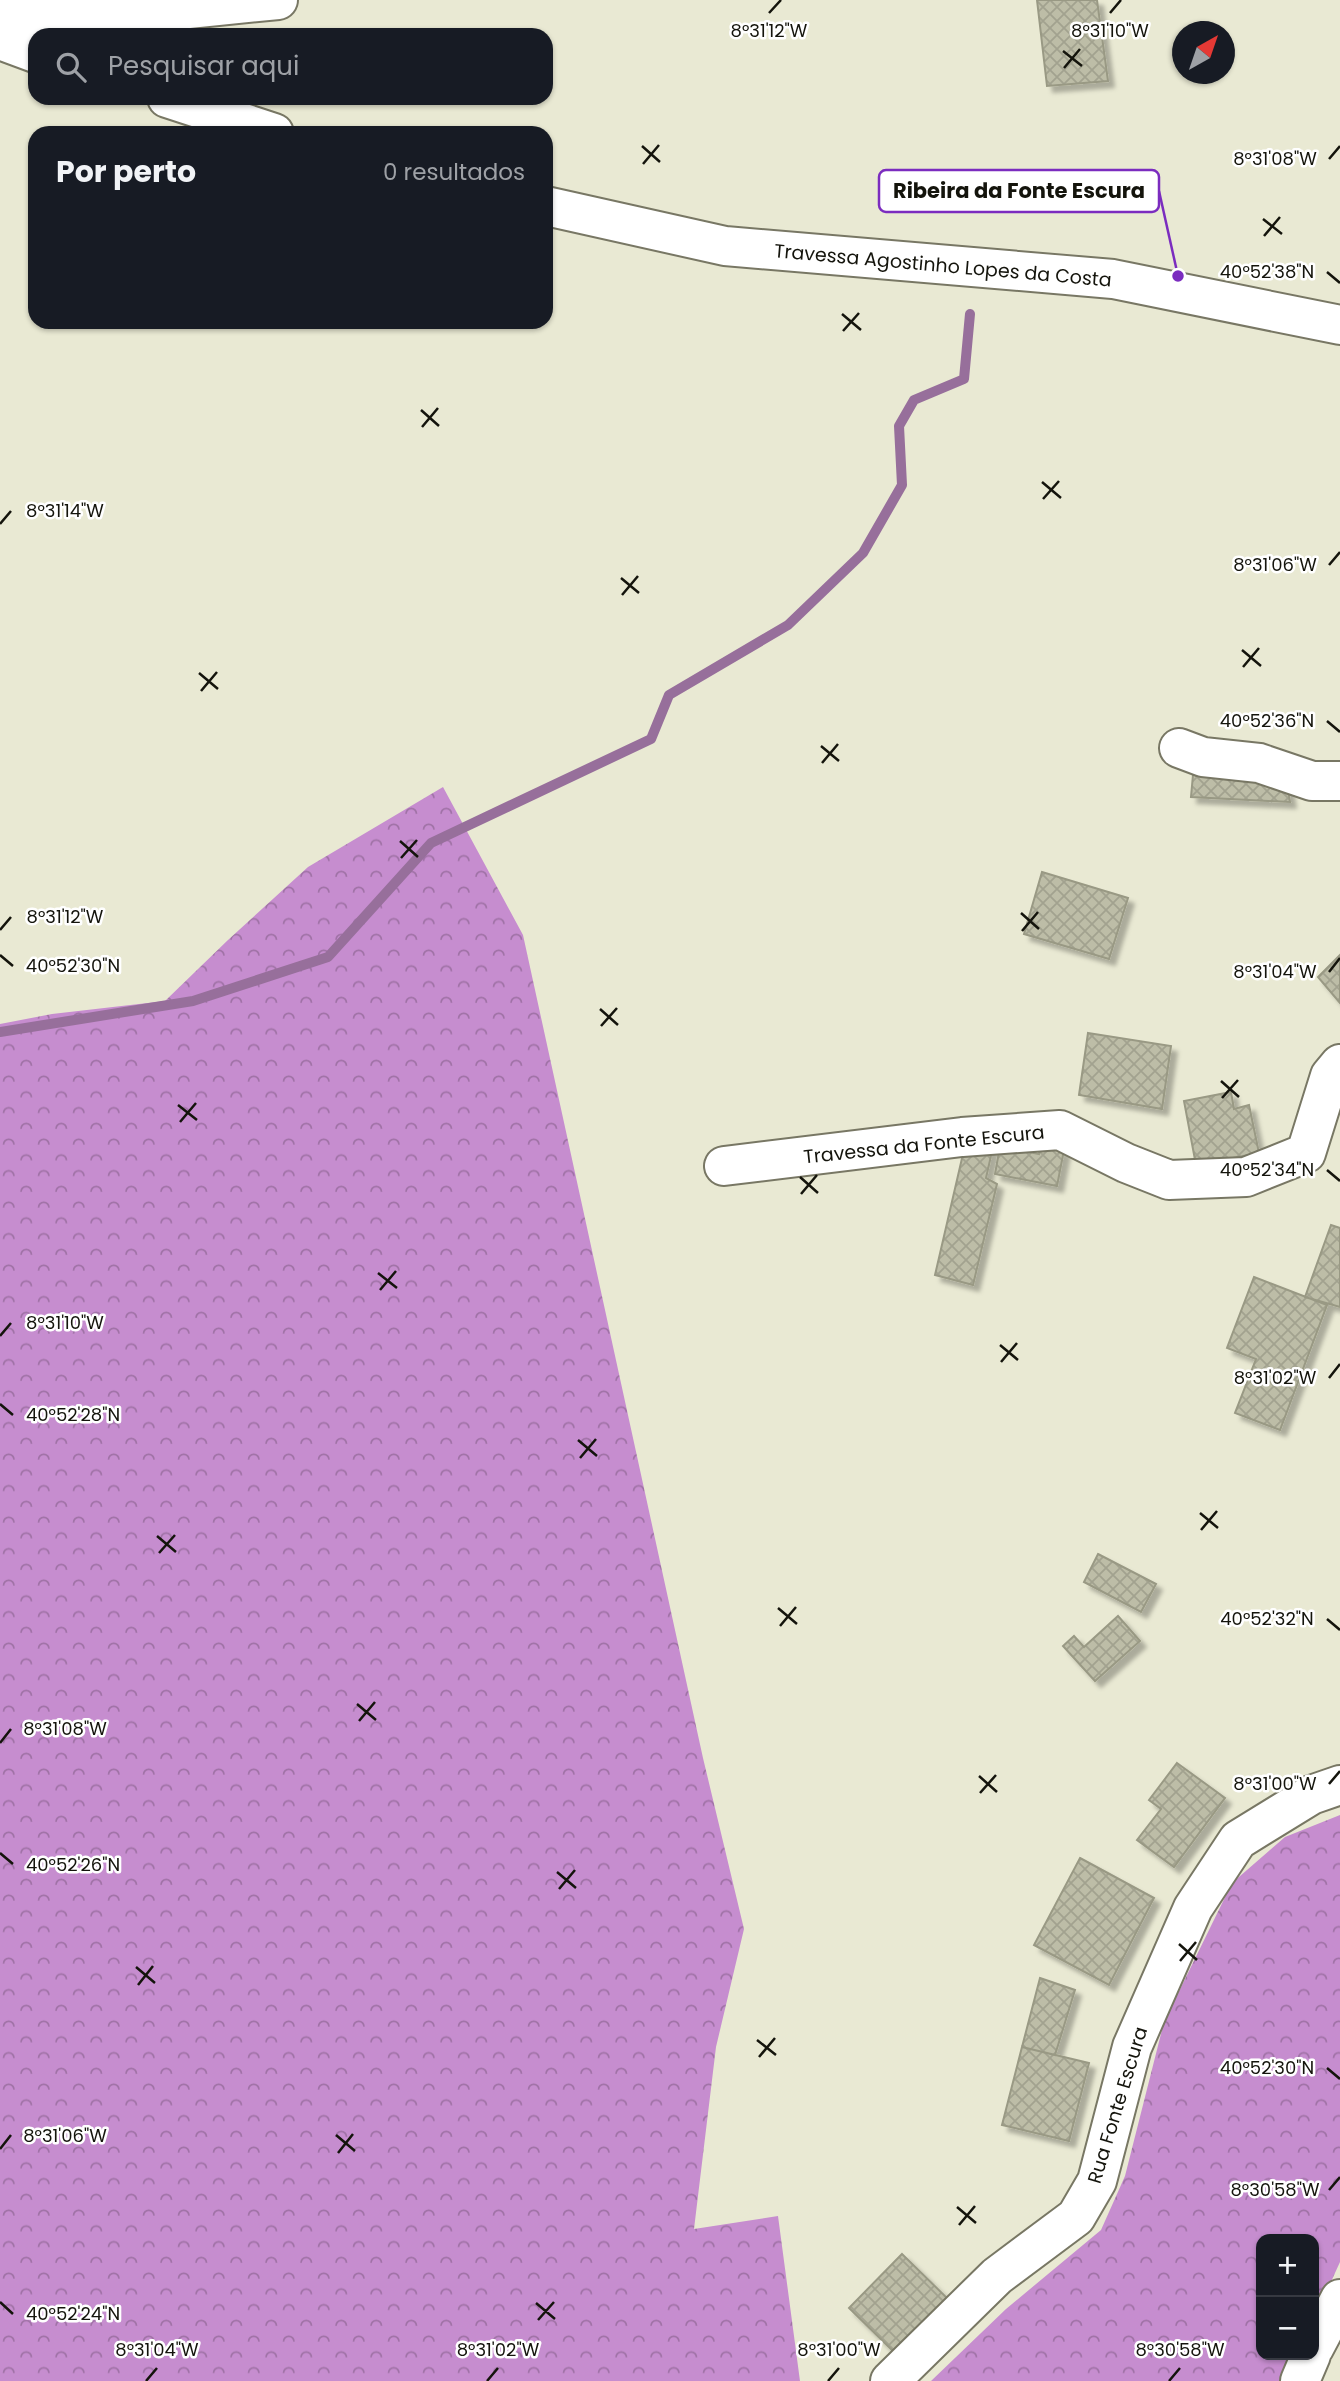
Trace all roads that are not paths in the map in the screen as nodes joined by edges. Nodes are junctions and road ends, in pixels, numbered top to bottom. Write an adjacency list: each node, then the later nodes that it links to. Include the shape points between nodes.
1 (278, 0): 2 (street, via 169,11)
2 (0, 15)
3 (0, 40): 4 (street)
4 (28, 50)
5 (188, 105): 6 (street)
6 (253, 126)
7 (553, 208): 8 (street, Travessa Agostinho Lopes da Costa, via 725,246 1112,279)
8 (1340, 325)
9 (1179, 748): 10 (street, via 1312,780)
10 (1340, 781)
11 (1340, 1064): 12 (street, Travessa da Fonte Escura, via 1330,1076 1306,1153 1246,1177 1169,1180 1060,1129)
12 (724, 1166)
13 (1340, 1785): 17 (street, Rua Fonte Escura, via 1311,1795 1238,1840 1193,1908 1132,2046 1097,2181 1076,2217 997,2276)
14 (1340, 2298): 15 (street)
15 (1319, 2338)
16 (1309, 2360): 18 (street)
17 (890, 2381)
18 (1300, 2381)

